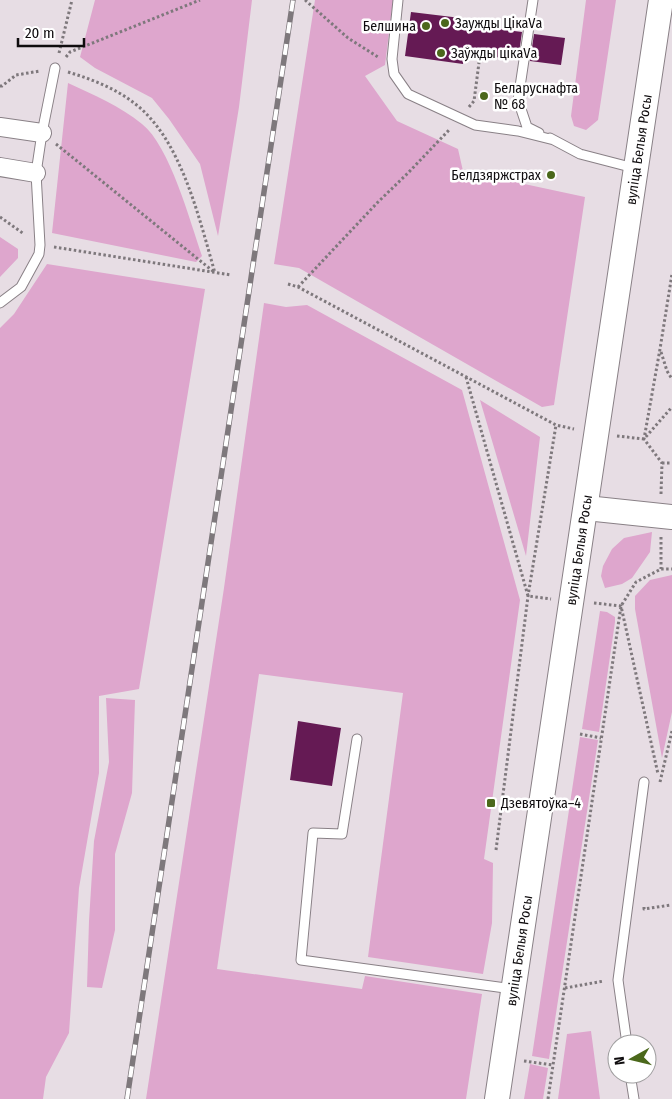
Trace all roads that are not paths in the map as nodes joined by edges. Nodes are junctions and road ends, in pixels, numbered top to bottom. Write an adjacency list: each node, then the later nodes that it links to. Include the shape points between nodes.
1 (398, 0): 7 (lane, via 392,59 394,74 408,94 475,125)
2 (533, 0): 7 (lane, via 518,100 527,127)
3 (661, 0): 9 (main road, вуліца Белыя Росы)
4 (55, 68): 6 (lane)
5 (0, 127): 6 (street)
6 (42, 133): 10 (lane)
7 (554, 140): 9 (lane, via 580,154)
8 (0, 167): 10 (street)
9 (635, 168): 12 (main road, вуліца Белыя Росы)
10 (36, 172): 11 (lane, via 39,254 21,287)
11 (0, 303)
12 (586, 508): 13 (main road); 16 (main road, вуліца Белыя Росы)
13 (672, 517)
14 (357, 739): 16 (lane, via 342,834 313,833 301,960)
15 (644, 782): 17 (lane, via 618,980)
16 (513, 989): 19 (main road, вуліца Белыя Росы)
17 (626, 1034)
18 (632, 1084): 20 (lane)
19 (497, 1099)
20 (634, 1099)

